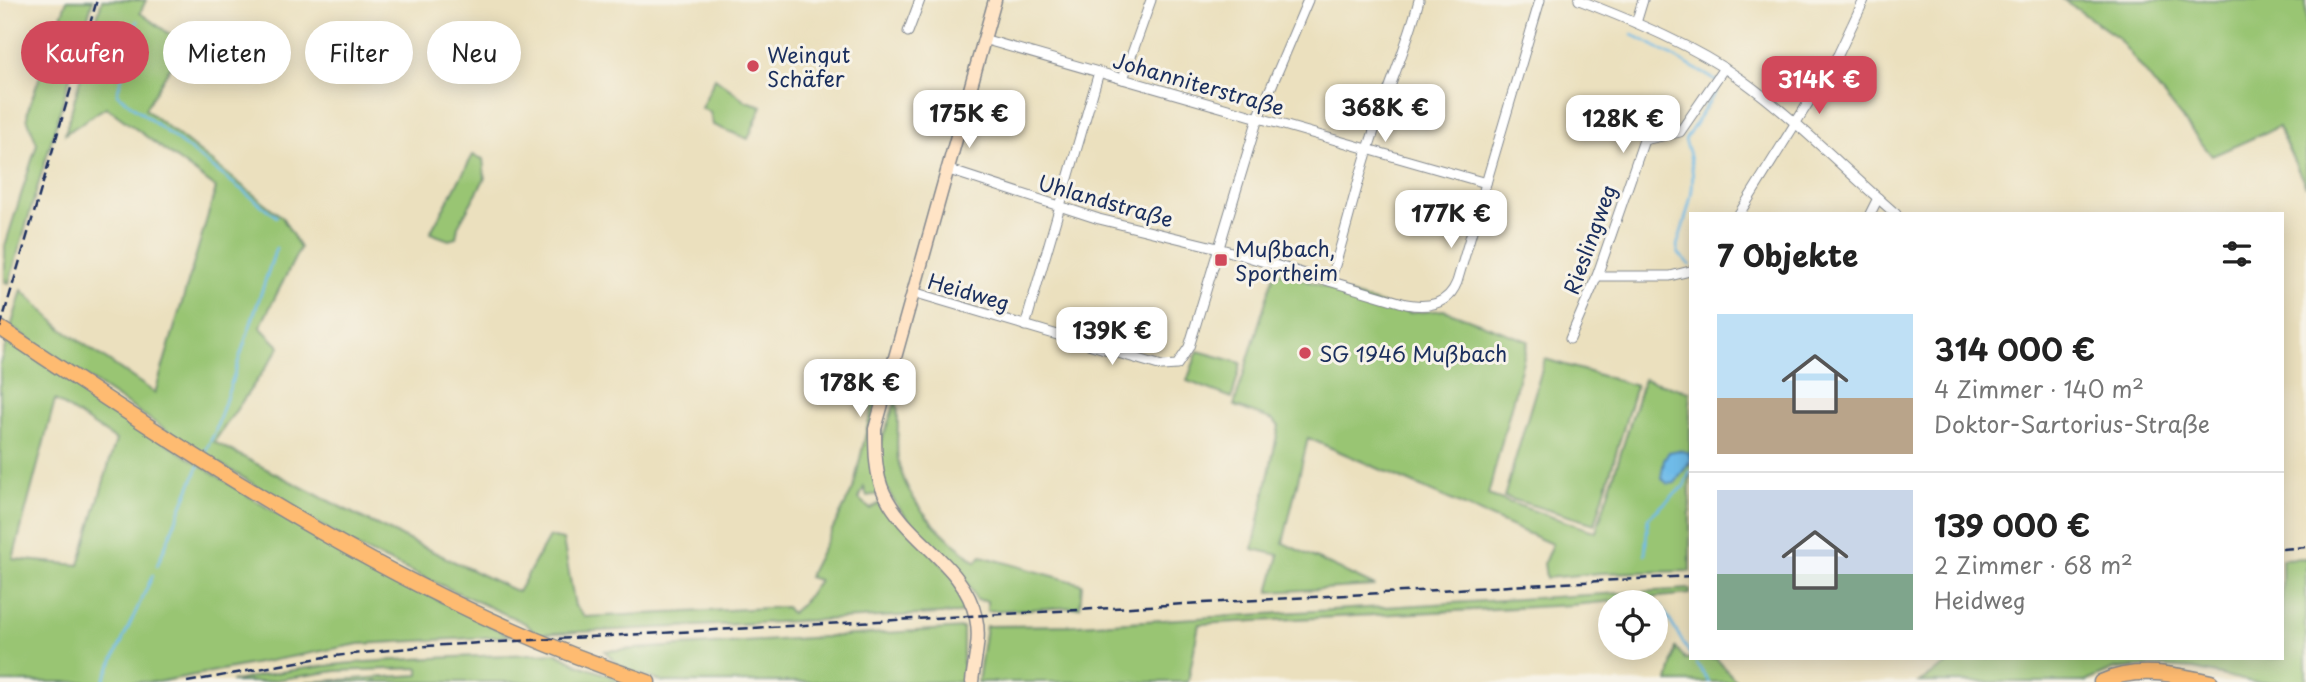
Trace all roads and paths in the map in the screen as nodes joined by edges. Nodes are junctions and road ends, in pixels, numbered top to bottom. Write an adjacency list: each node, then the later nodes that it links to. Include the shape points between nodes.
1 (920, 0): 11 (street)
2 (995, 0): 12 (street)
3 (1151, 0): 15 (street)
4 (1308, 0): 16 (street)
5 (1419, 0): 18 (street)
6 (1540, 0): 20 (street)
7 (1579, 0): 10 (street)
8 (1643, 0): 10 (street)
9 (1864, 0): 17 (street, via 1839,55)
10 (1636, 23): 13 (street)
11 (908, 32)
12 (983, 39): 14 (street, Johanniterstraße); 19 (street)
13 (1724, 68): 17 (street); 28 (street, Rieslingweg, via 1680,132 1644,140)
14 (1099, 72): 15 (street, Johanniterstraße); 22 (street)
15 (1123, 79): 16 (street, Johanniterstraße)
16 (1258, 118): 18 (street, Johanniterstraße); 26 (street)
17 (1796, 124): 21 (street); 23 (street)
18 (1367, 150): 20 (street, Johanniterstraße); 29 (street)
19 (946, 170): 22 (street, Uhlandstraße); 30 (street)
20 (1486, 183): 29 (street, Uhlandstraße, via 1457,282 1446,299 1418,306)
21 (1878, 198): 24 (street); 25 (street)
22 (1060, 207): 26 (street, Uhlandstraße); 31 (street)
23 (1740, 212)
24 (1871, 212)
25 (1894, 212)
26 (1218, 248): 29 (street, Uhlandstraße); 31 (street, Heidweg, via 1189,346 1177,365 1162,366)
27 (1689, 271): 28 (street, via 1670,276)
28 (1597, 276): 33 (street, Rieslingweg)
29 (1330, 281)
30 (913, 292): 31 (street, Heidweg); 35 (street, via 885,399 877,449 880,483 905,523 958,576 972,602 978,631)
31 (1025, 326)
32 (0, 328): 34 (main road, via 208,466 348,549 509,628)
33 (1570, 339)
34 (648, 682)
35 (970, 682)
36 (2101, 682): 37 (main road, via 2121,674 2154,672)
37 (2211, 682)

